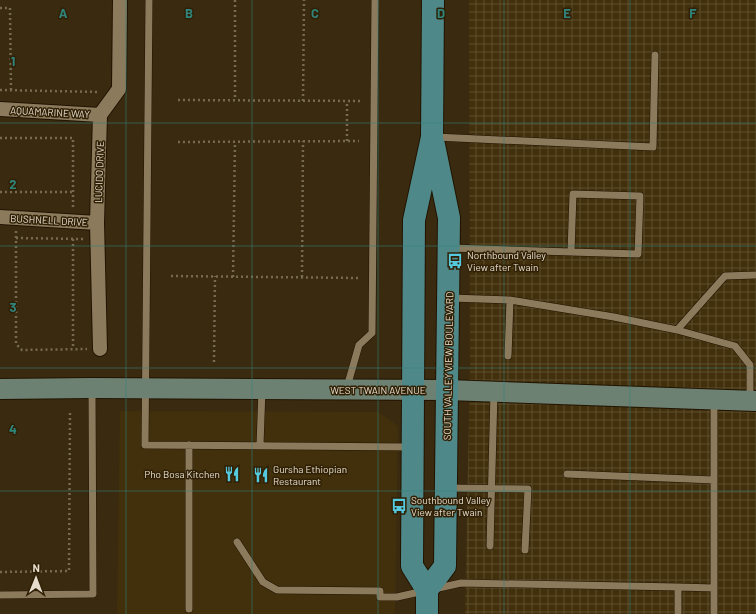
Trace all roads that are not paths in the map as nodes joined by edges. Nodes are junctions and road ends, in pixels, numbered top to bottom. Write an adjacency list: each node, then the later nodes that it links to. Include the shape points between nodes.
1 (120, 0): 7 (street, via 119,89)
2 (150, 0): 20 (lane)
3 (375, 0): 23 (lane, via 372,334 359,344)
4 (434, 0): 8 (main road, SOUTH VALLEY VIEW BOULEVARD)
5 (655, 55): 8 (lane, via 652,147)
6 (5, 110): 7 (street, AQUAMARINE WAY)
7 (100, 115): 10 (street, LUCIDO DRIVE)
8 (432, 137): 11 (main road, SOUTH VALLEY VIEW BOULEVARD, via 449,218); 24 (main road, SOUTH VALLEY VIEW BOULEVARD, via 414,220)
9 (0, 217): 10 (street, BUSHNELL DRIVE)
10 (97, 223): 17 (street, LUCIDO DRIVE)
11 (449, 248): 12 (lane); 14 (main road, SOUTH VALLEY VIEW BOULEVARD)
12 (571, 252): 12 (lane, via 573,194 640,196 638,254)
13 (756, 275): 16 (lane, via 725,276)
14 (448, 298): 15 (lane); 25 (main road, SOUTH VALLEY VIEW BOULEVARD)
15 (510, 300): 16 (lane); 18 (lane)
16 (677, 330): 28 (lane, via 735,346 750,365)
17 (100, 349)
18 (508, 356)
19 (92, 388): 20 (main road, WEST TWAIN AVENUE); 21 (main road, WEST TWAIN AVENUE); 42 (lane, via 94,594)
20 (146, 388): 22 (main road, WEST TWAIN AVENUE); 29 (lane, via 145,445)
21 (0, 389)
22 (262, 389): 23 (main road, WEST TWAIN AVENUE); 30 (lane)
23 (347, 390): 24 (main road, WEST TWAIN AVENUE)
24 (413, 390): 25 (main road, WEST TWAIN AVENUE); 31 (main road, SOUTH VALLEY VIEW BOULEVARD)
25 (447, 390): 26 (main road, WEST TWAIN AVENUE); 34 (main road, SOUTH VALLEY VIEW BOULEVARD)
26 (494, 392): 27 (main road, WEST TWAIN AVENUE); 35 (lane)
27 (714, 400): 28 (main road, WEST TWAIN AVENUE); 33 (lane)
28 (753, 401)
29 (190, 445): 30 (lane); 43 (lane)
30 (260, 445): 31 (lane)
31 (413, 446): 41 (main road, SOUTH VALLEY VIEW BOULEVARD, via 412,566)
32 (568, 474): 33 (lane)
33 (714, 480): 40 (lane)
34 (446, 488): 35 (lane); 41 (main road, SOUTH VALLEY VIEW BOULEVARD, via 446,566)
35 (491, 488): 37 (lane); 38 (lane, via 528,489)
36 (237, 542): 41 (lane, via 263,582 277,590 380,591 380,597 396,597)
37 (490, 546)
38 (525, 550)
39 (678, 587): 40 (lane); 41 (lane, via 461,583); 45 (lane)
40 (714, 588): 46 (lane)
41 (427, 590): 44 (main road)
42 (0, 595)
43 (189, 609)
44 (427, 614)
45 (678, 614)
46 (714, 614)

